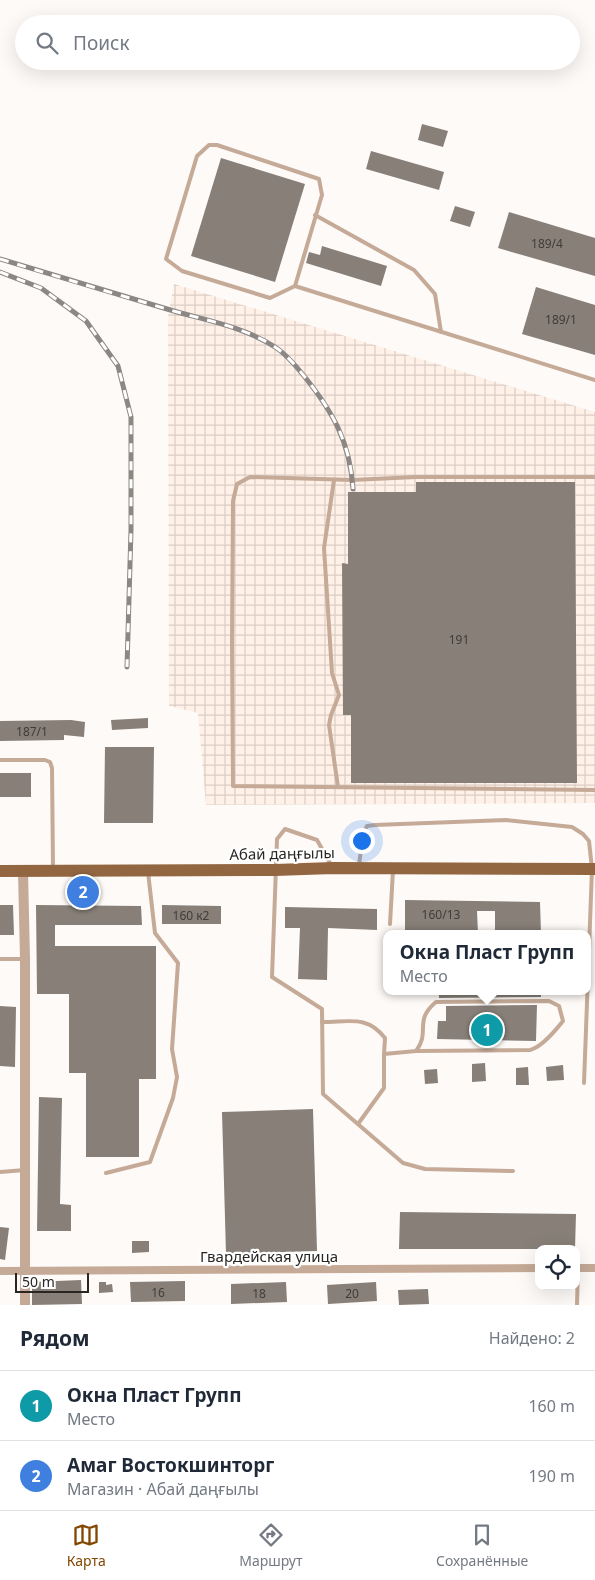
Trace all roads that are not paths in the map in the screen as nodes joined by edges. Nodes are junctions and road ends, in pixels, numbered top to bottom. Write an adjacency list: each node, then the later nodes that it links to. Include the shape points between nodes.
1 (315, 215): 2 (lane); 2 (lane, via 322,195 319,179 217,145 209,145 197,156 166,259 182,271 270,298); 3 (lane, via 414,270 436,294)
2 (295, 286): 3 (lane)
3 (441, 332): 4 (lane)
4 (595, 380)
5 (595, 477): 6 (lane)
6 (334, 480): 8 (lane, via 324,548 332,673 339,695 329,725); 8 (lane, via 250,477 237,484 233,501 233,786)
7 (0, 760): 18 (lane, via 50,762)
8 (338, 787): 9 (lane)
9 (595, 790)
10 (333, 868): 11 (main road, Абай даңғылы); 15 (main road, Абай даңғылы); 15 (lane, via 317,840 285,829 277,838)
11 (359, 868): 12 (main road, Абай даңғылы); 13 (lane, via 367,826 506,820 572,827 589,841)
12 (394, 868): 13 (main road, Абай даңғылы); 19 (lane)
13 (593, 869): 20 (lane)
14 (148, 870): 15 (main road, Абай даңғылы); 18 (main road, Абай даңғылы); 32 (lane, via 155,933 178,962 172,1049 177,1077 173,1098 150,1162)
15 (275, 870): 24 (lane, via 272,977 322,1009)
16 (0, 871): 17 (main road, Абай даңғылы)
17 (23, 871): 18 (main road, Абай даңғылы); 22 (street)
18 (53, 871)
19 (390, 924)
20 (590, 930)
21 (0, 959): 22 (lane)
22 (25, 959): 29 (street)
23 (588, 995): 27 (lane)
24 (322, 1022): 26 (lane, via 365,1022 377,1028 385,1038); 28 (lane, via 323,1094)
25 (416, 1052): 25 (lane, via 423,1039 424,1017 436,1002 550,1001 559,1006 563,1014 558,1028 536,1049); 26 (lane)
26 (384, 1054): 28 (lane, via 384,1088)
27 (584, 1083)
28 (358, 1124): 30 (lane, via 403,1163 425,1169)
29 (25, 1170): 31 (lane); 37 (street)
30 (513, 1171)
31 (0, 1172)
32 (106, 1173)
33 (535, 1268): 37 (street, Гвардейская улица)
34 (580, 1268): 35 (street)
35 (595, 1268)
36 (0, 1272): 37 (street, Гвардейская улица)
37 (24, 1272): 39 (street)
38 (577, 1290): 40 (lane)
39 (25, 1305)
40 (577, 1305)

